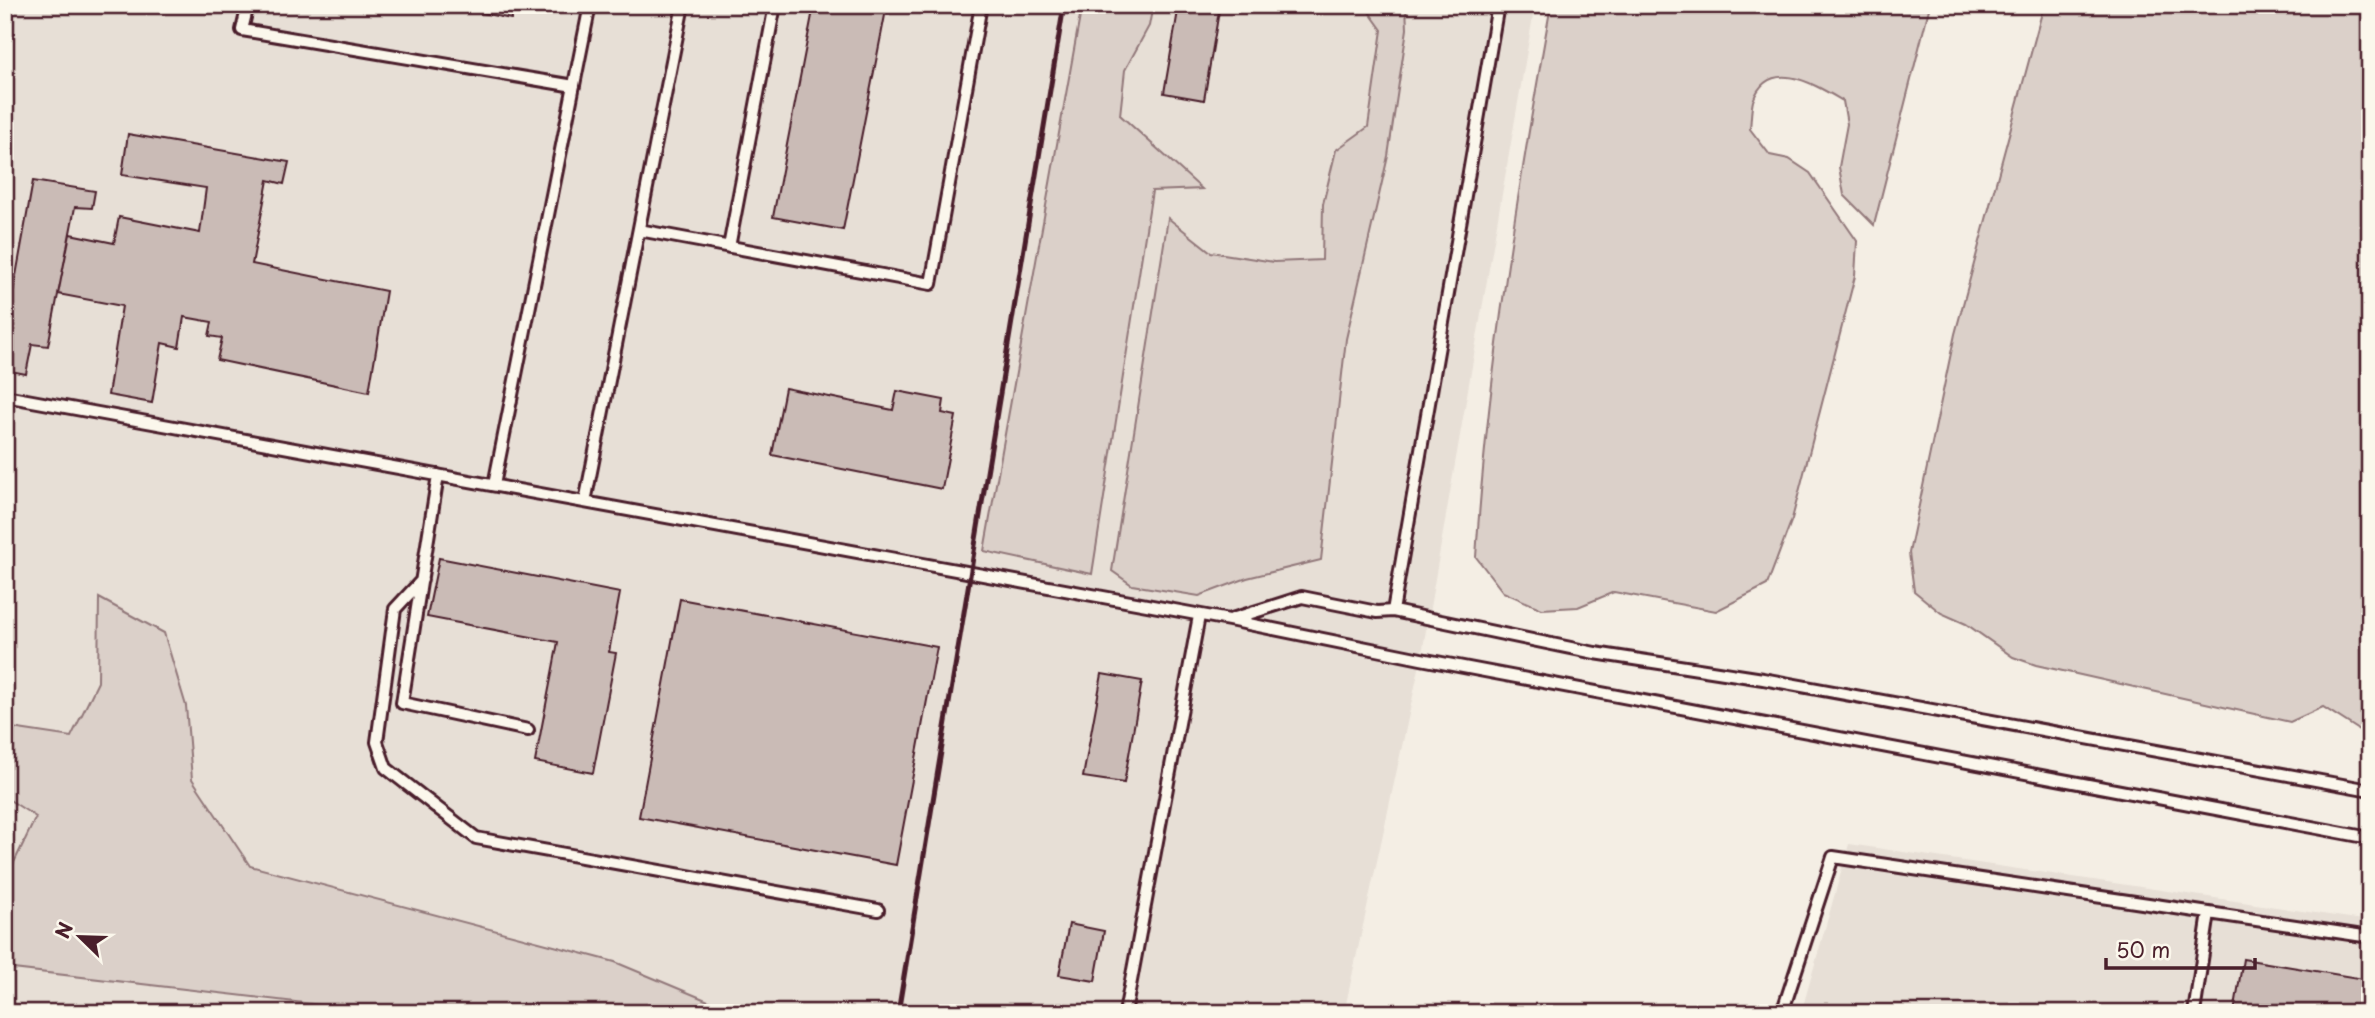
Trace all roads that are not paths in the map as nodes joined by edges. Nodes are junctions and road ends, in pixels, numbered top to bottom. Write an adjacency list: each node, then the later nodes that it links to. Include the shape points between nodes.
1 (248, 5): 7 (lane, via 243,30)
2 (590, 5): 7 (lane)
3 (683, 5): 8 (lane)
4 (775, 5): 9 (lane)
5 (981, 5): 9 (lane, via 931,284)
6 (1498, 5): 15 (lane)
7 (574, 86): 12 (lane)
8 (639, 230): 9 (lane); 13 (lane)
9 (729, 247)
10 (5, 396): 11 (lane)
11 (438, 475): 12 (lane); 14 (lane)
12 (494, 485): 13 (lane)
13 (584, 502): 16 (lane)
14 (422, 580): 18 (lane, via 402,703); 21 (lane, via 395,609 377,742 386,768 476,838)
15 (1393, 611): 17 (lane, via 1302,597); 19 (lane, via 1595,653 1763,679)
16 (1199, 616): 17 (lane); 24 (lane)
17 (1229, 620): 20 (lane)
18 (528, 730)
19 (2370, 790)
20 (2370, 838)
21 (878, 910)
22 (2209, 914): 23 (lane); 25 (lane, via 1833,857); 26 (lane)
23 (2370, 937)
24 (1125, 1013)
25 (1782, 1013)
26 (2194, 1013)

